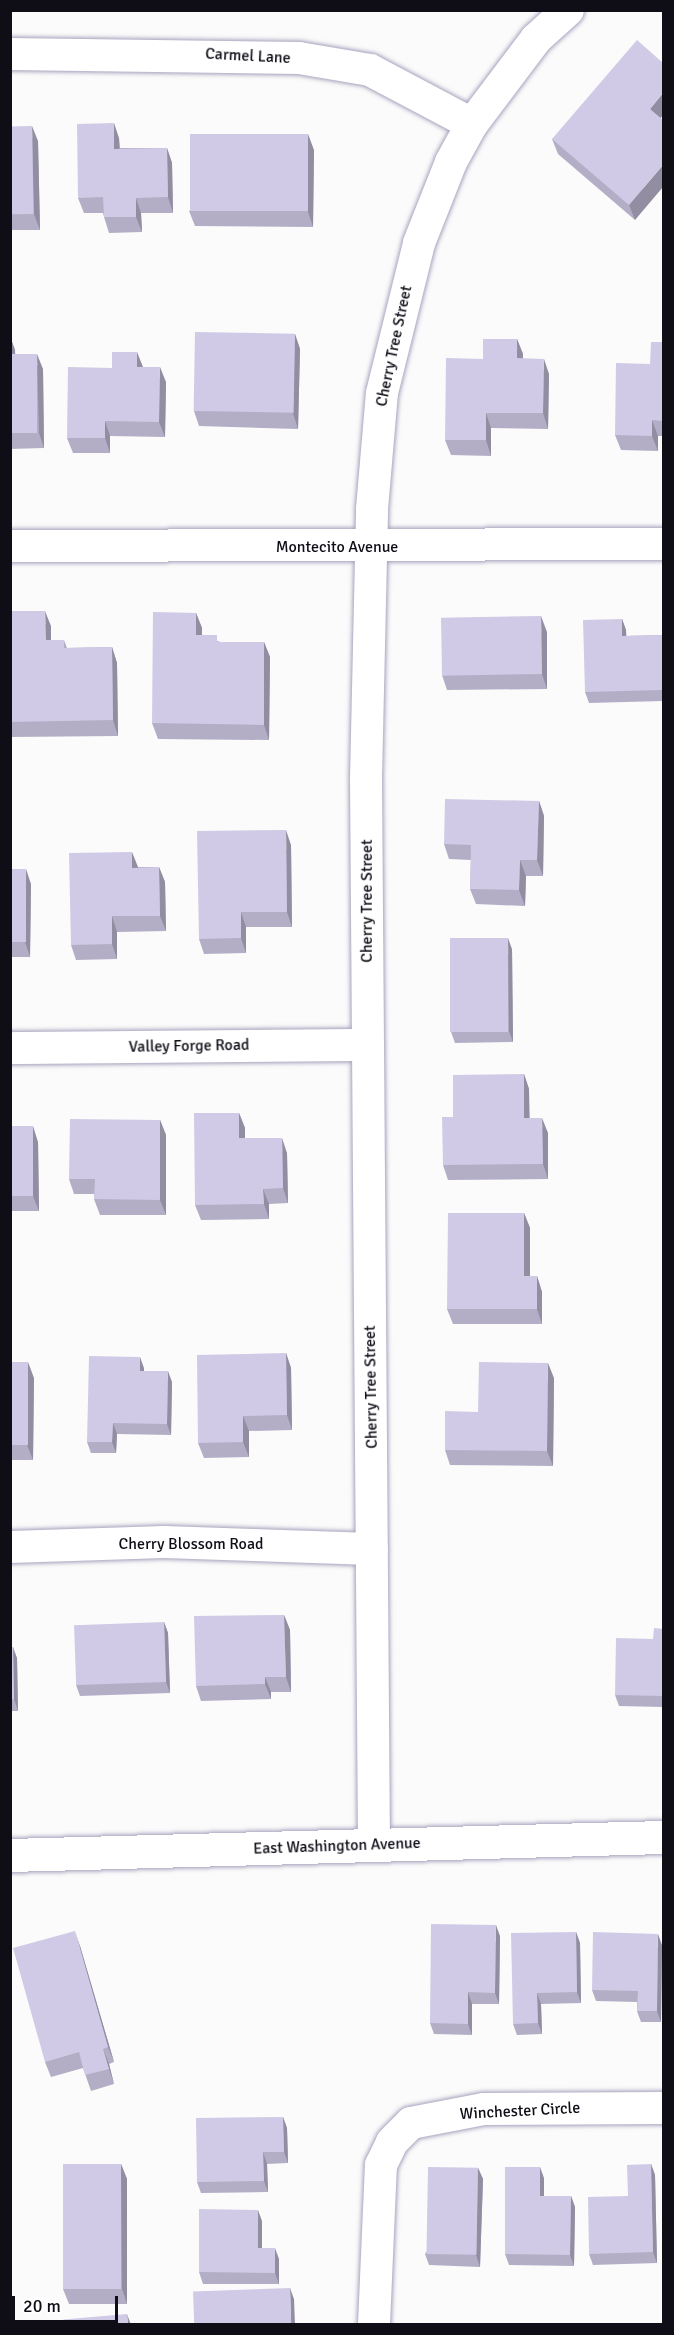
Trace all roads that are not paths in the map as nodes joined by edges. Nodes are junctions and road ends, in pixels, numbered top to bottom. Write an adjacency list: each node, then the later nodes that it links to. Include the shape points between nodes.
1 (568, 10): 3 (street, Cherry Tree Street, via 536,39)
2 (10, 54): 3 (street, Carmel Lane, via 299,58 370,70)
3 (472, 124): 6 (street, Cherry Tree Street, via 419,243 397,318 381,393)
4 (663, 544): 6 (street, Montecito Avenue)
5 (10, 546): 6 (street, Montecito Avenue)
6 (371, 547): 7 (street, Cherry Tree Street)
7 (368, 1044): 8 (street, Valley Forge Road); 10 (street, Cherry Tree Street)
8 (10, 1048)
9 (10, 1548): 10 (street, Cherry Blossom Road, via 165,1542)
10 (372, 1549): 12 (street, Cherry Tree Street)
11 (663, 1837): 12 (street, East Washington Avenue)
12 (374, 1845): 13 (street, East Washington Avenue)
13 (10, 1855)
14 (663, 2108): 15 (street, Winchester Circle, via 484,2109 411,2123 392,2142 381,2165)
15 (374, 2325)

